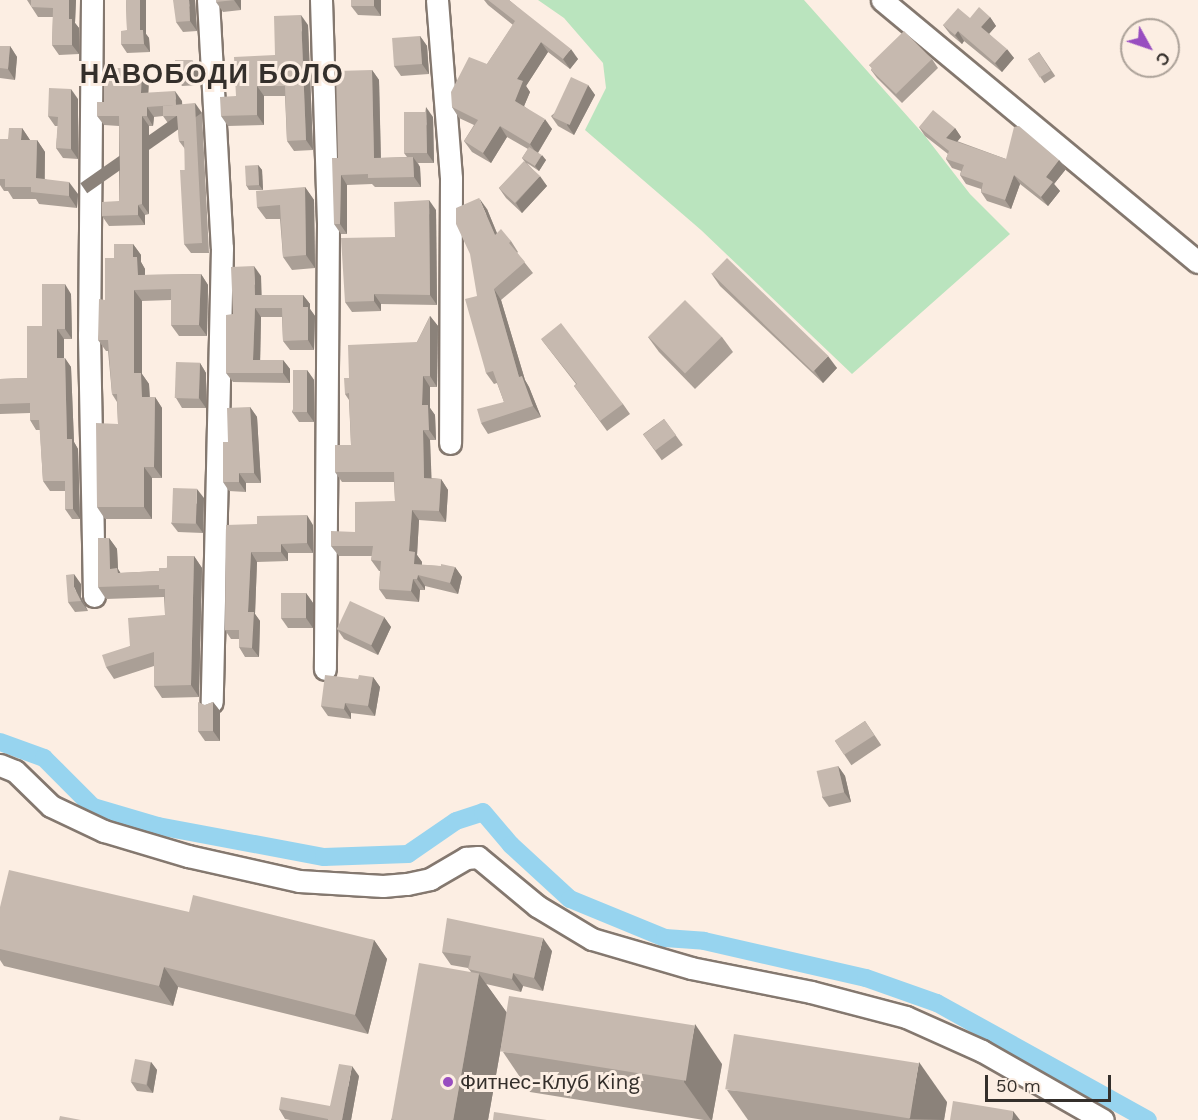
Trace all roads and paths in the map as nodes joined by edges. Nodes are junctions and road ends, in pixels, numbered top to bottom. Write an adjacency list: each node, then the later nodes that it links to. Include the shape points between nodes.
1 (92, 0): 8 (street, via 89,335)
2 (208, 0): 10 (street, via 222,248)
3 (321, 0): 9 (street, via 328,225)
4 (437, 0): 7 (street, via 452,178)
5 (882, 0): 6 (street)
6 (1198, 262)
7 (450, 443)
8 (94, 596)
9 (325, 669)
10 (212, 702)
11 (5, 770): 12 (street, via 51,806 104,831 188,856 299,881 408,884 430,879 466,858 478,856 537,906 592,939 691,968 812,992 906,1017 982,1051)
12 (1103, 1120)

